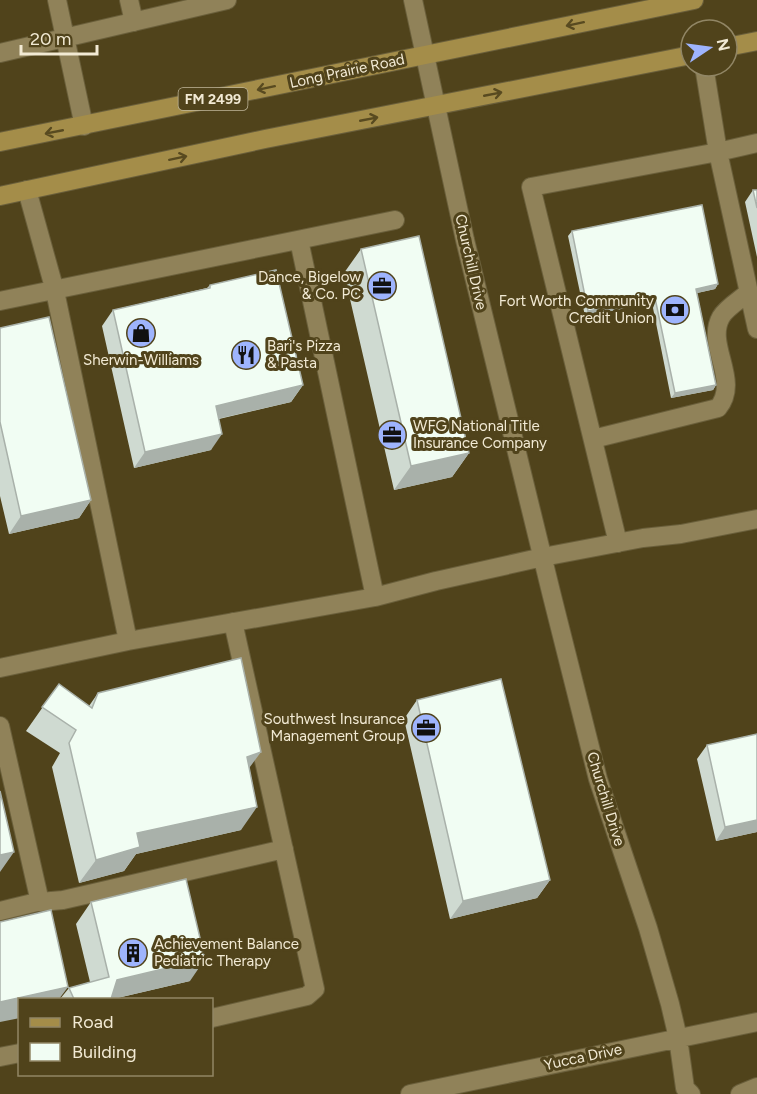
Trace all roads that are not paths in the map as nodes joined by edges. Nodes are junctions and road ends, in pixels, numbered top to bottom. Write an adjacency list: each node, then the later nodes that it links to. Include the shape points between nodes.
1 (57, 0): 7 (street)
2 (129, 0): 6 (street)
3 (227, 0): 6 (street)
4 (413, 0): 11 (street, Churchill Drive)
5 (694, 0): 11 (main road, Long Prairie Road / FM 2499, one-way to 11)
6 (134, 22): 7 (street)
7 (65, 38): 10 (street); 15 (street)
8 (757, 41): 9 (main road)
9 (739, 45)
10 (0, 53)
11 (426, 54): 14 (street, Churchill Drive); 15 (main road, Long Prairie Road / FM 2499, one-way to 15)
12 (679, 57): 14 (main road, one-way to 12)
13 (706, 78): 18 (street)
14 (435, 106): 19 (main road, one-way to 14); 30 (street, Churchill Drive)
15 (84, 126): 16 (main road, Long Prairie Road / FM 2499, one-way to 16)
16 (0, 142)
17 (757, 143): 18 (street)
18 (718, 152): 24 (street); 27 (street, via 531,187)
19 (27, 190): 20 (main road); 23 (street)
20 (0, 196)
21 (395, 220): 22 (street)
22 (299, 240): 23 (street); 31 (street)
23 (55, 291): 25 (street); 33 (street)
24 (749, 292): 26 (street); 27 (street, via 722,315 716,328 727,387 726,399 718,408)
25 (0, 301)
26 (757, 329)
27 (593, 439): 29 (street)
28 (757, 519): 29 (street)
29 (618, 543): 30 (street)
30 (543, 557): 31 (street); 42 (street, Churchill Drive, via 598,779 648,928)
31 (375, 597): 32 (street)
32 (233, 622): 33 (street); 37 (street)
33 (128, 641): 34 (street)
34 (0, 668)
35 (0, 726): 36 (street)
36 (2, 748): 38 (street)
37 (284, 849): 38 (street); 40 (street, via 315,989 307,996)
38 (41, 902): 39 (street)
39 (0, 911)
40 (213, 1018)
41 (757, 1022): 42 (street, Yucca Drive)
42 (678, 1038): 46 (street, Yucca Drive); 47 (street, Churchill Drive, via 685,1088)
43 (18, 1054): 44 (street)
44 (0, 1058)
45 (757, 1087): 48 (street)
46 (410, 1094)
47 (691, 1094)
48 (740, 1094)

